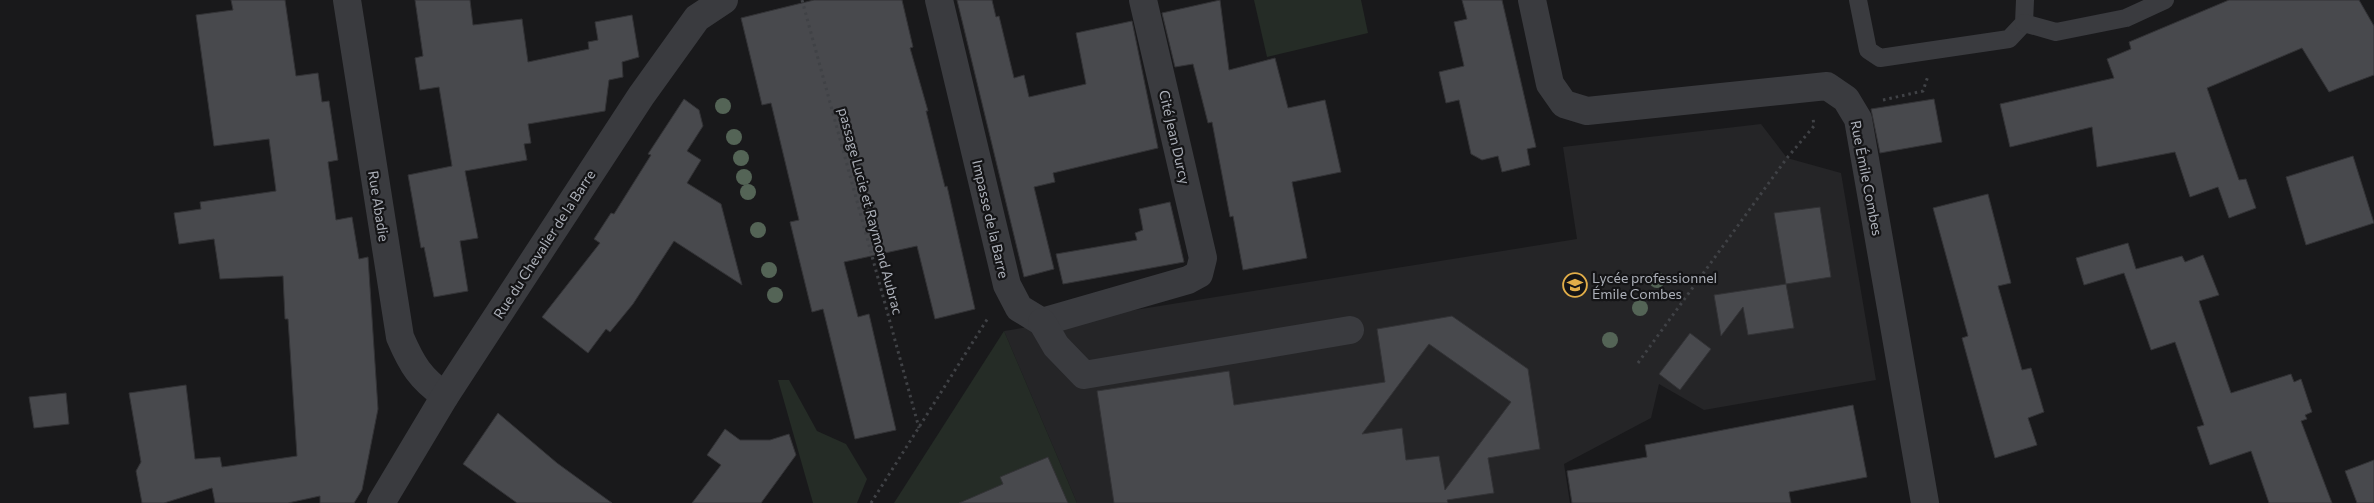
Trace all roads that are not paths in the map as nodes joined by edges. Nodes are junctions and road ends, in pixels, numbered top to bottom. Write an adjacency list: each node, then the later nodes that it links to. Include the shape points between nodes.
1 (347, 0): 12 (street, Rue Abadie, via 400,337 417,371)
2 (724, 0): 12 (street, Rue du Chevalier de la Barre, via 696,18)
3 (939, 0): 10 (street, Impasse de la Barre, via 1007,285 1019,308)
4 (1143, 0): 10 (street, Cité Jean Durcy, via 1204,258 1199,274 1188,280)
5 (1532, 0): 14 (street, Rue Émile Combes, via 1550,84 1564,104 1586,111 1827,86 1846,99 1858,119)
6 (1858, 0): 9 (lane, via 1868,50 1880,58 2009,39)
7 (2025, 0): 9 (lane)
8 (2165, 0): 9 (lane, via 2126,18 2056,32)
9 (2024, 23)
10 (1042, 322): 11 (street, via 1056,346 1084,375)
11 (1350, 330)
12 (445, 396): 13 (street, Rue du Chevalier de la Barre)
13 (382, 503)
14 (1925, 503)

